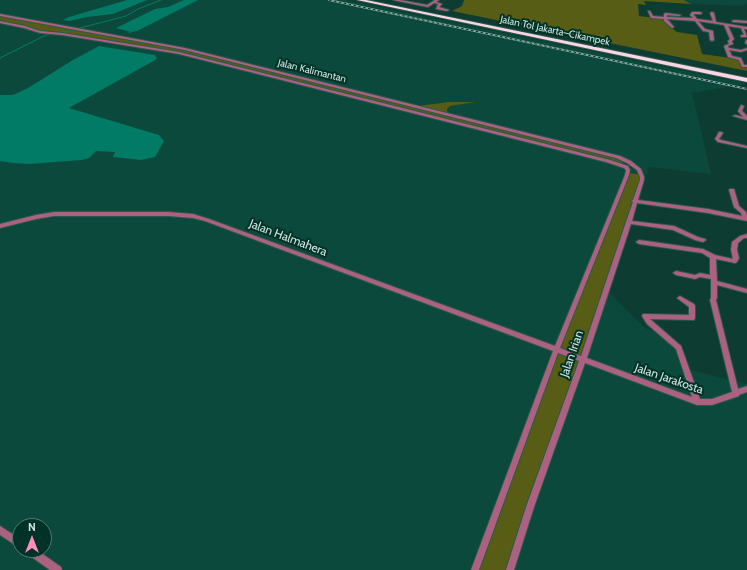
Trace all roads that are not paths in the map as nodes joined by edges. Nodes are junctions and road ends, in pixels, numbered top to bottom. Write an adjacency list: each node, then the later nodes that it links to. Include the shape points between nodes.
1 (359, 0): 34 (highway, Jalan Tol Jakarta–Cikampek)
2 (368, 0): 34 (highway)
3 (374, 0): 34 (highway)
4 (381, 0): 34 (highway, Jalan Tol Jakarta–Cikampek)
5 (396, 0): 6 (street, via 428,6)
6 (435, 1): 7 (street, via 440,4 437,8)
7 (447, 10)
8 (649, 12): 13 (street, via 651,17)
9 (700, 13): 14 (street, via 693,14)
10 (712, 13): 18 (street)
11 (679, 14): 13 (street, via 666,14)
12 (0, 15): 19 (street, Jalan Kalimantan)
13 (666, 19): 14 (street); 21 (street, via 667,24)
14 (697, 20): 18 (street); 28 (street, via 704,30 711,31)
15 (734, 21): 17 (street)
16 (0, 22): 25 (street, Jalan Kalimantan)
17 (747, 22)
18 (715, 23): 20 (street)
19 (54, 25): 24 (street, Jalan Kalimantan); 25 (street, via 55,29)
20 (726, 25): 22 (street); 31 (street, via 732,39 731,44 726,46)
21 (672, 27)
22 (742, 27): 23 (street); 27 (street, via 746,36)
23 (747, 28)
24 (81, 30): 26 (street); 29 (street, Jalan Kalimantan)
25 (44, 32): 26 (street, Jalan Kalimantan)
26 (73, 36): 30 (street, Jalan Kalimantan)
27 (742, 36)
28 (712, 40)
29 (148, 42): 30 (street); 35 (street, Jalan Kalimantan)
30 (138, 46): 36 (street, Jalan Kalimantan, via 179,53)
31 (727, 49): 32 (street); 33 (street, via 731,58 740,59 743,66)
32 (747, 49)
33 (747, 66)
34 (747, 77)
35 (341, 88): 36 (street); 42 (street, Jalan Kalimantan)
36 (335, 92): 42 (street, Jalan Kalimantan)
37 (742, 106): 39 (street, via 740,111)
38 (735, 116): 39 (street)
39 (747, 119)
40 (721, 133): 41 (street, via 717,139)
41 (747, 146)
42 (617, 160): 43 (street, via 626,167); 44 (street, via 636,166)
43 (627, 174): 44 (street, via 636,173); 60 (street, Jalan Irian)
44 (642, 177): 46 (street, Jalan Irian)
45 (732, 190): 49 (street, via 737,207)
46 (634, 201): 48 (street); 50 (street, Jalan Irian)
47 (707, 204): 48 (street)
48 (708, 211): 49 (street)
49 (746, 218)
50 (628, 222): 53 (street, via 674,228); 61 (street, Jalan Irian)
51 (0, 226): 60 (street, Jalan Halmahera, via 54,214 193,216)
52 (747, 236): 55 (street, via 735,242 735,261)
53 (703, 240)
54 (639, 242): 55 (street, via 703,251)
55 (714, 257): 57 (street)
56 (676, 273): 57 (street)
57 (713, 279): 58 (street); 63 (street, via 713,303)
58 (747, 291)
59 (680, 298): 64 (street, via 692,306 692,318 645,316 679,348)
60 (556, 351): 61 (street, Jalan Halmahera); 69 (street, Jalan Irian)
61 (583, 360): 64 (street, Jalan Jarakosta); 70 (street, Jalan Irian)
62 (747, 389): 63 (street, Jalan Jarakosta)
63 (736, 394): 64 (street, Jalan Jarakosta, via 712,402)
64 (697, 402)
65 (0, 530): 66 (street)
66 (12, 538)
67 (41, 558): 68 (street)
68 (58, 570)
69 (475, 570)
70 (510, 570)

